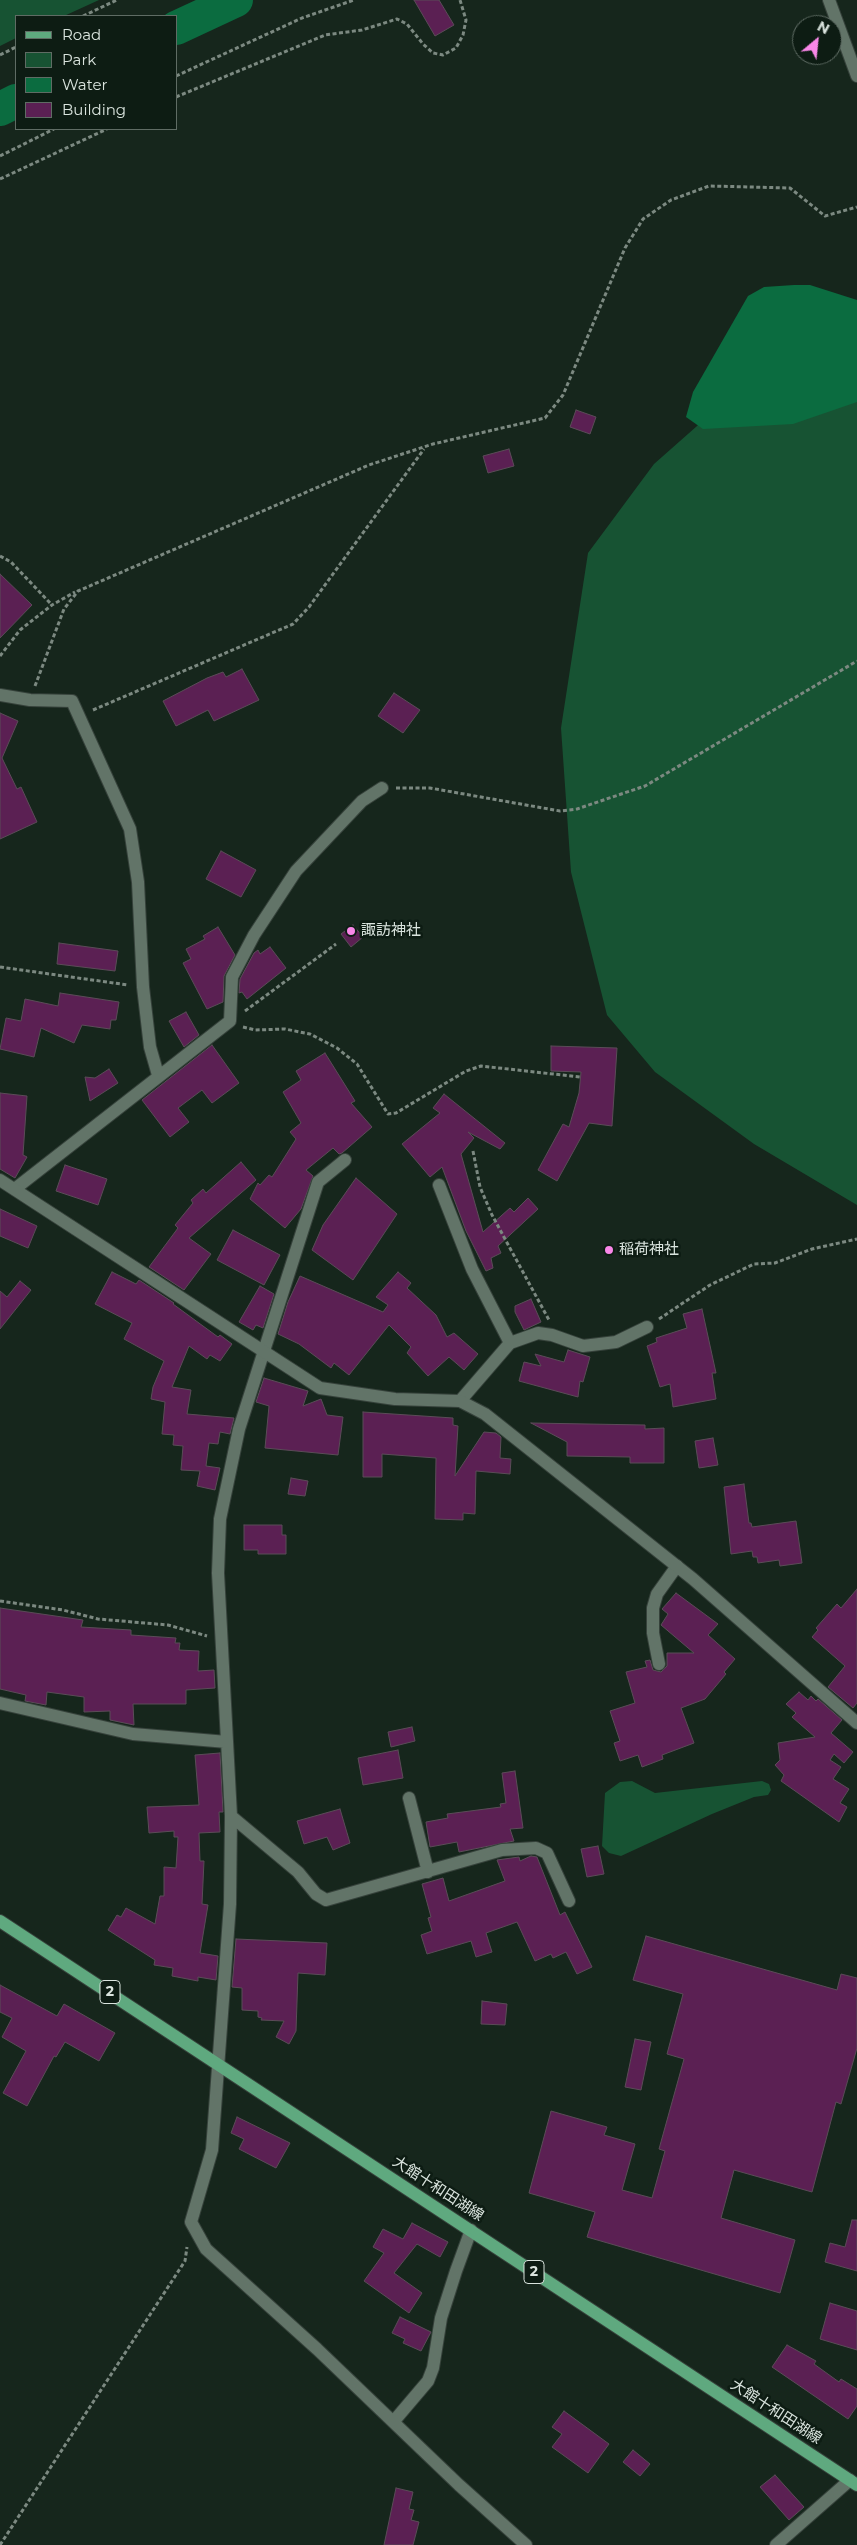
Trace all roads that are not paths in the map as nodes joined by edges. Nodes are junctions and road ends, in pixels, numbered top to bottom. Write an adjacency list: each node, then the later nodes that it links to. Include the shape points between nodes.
1 (830, 0): 2 (street)
2 (857, 76)
3 (0, 695): 5 (street, via 72,701 130,829 138,882 143,987 150,1047)
4 (382, 788): 5 (street, via 362,801 291,879 254,935 232,977 229,1022)
5 (158, 1075): 9 (street)
6 (345, 1160): 12 (street, via 318,1182)
7 (0, 1180): 9 (street)
8 (439, 1185): 11 (street, via 472,1269)
9 (16, 1188): 12 (street, via 121,1261)
10 (647, 1327): 11 (street, via 616,1342 583,1346 538,1333)
11 (510, 1343): 13 (street)
12 (265, 1352): 13 (street, via 320,1388 395,1399); 18 (street, via 239,1429 220,1519 218,1573)
13 (460, 1401): 14 (street, via 485,1414)
14 (677, 1566): 15 (street, via 657,1594 653,1608 653,1633); 17 (street)
15 (659, 1664)
16 (0, 1703): 18 (street, via 133,1734)
17 (857, 1723)
18 (227, 1742): 20 (street)
19 (409, 1798): 21 (street)
20 (232, 1816): 21 (street, via 326,1900); 24 (street, via 230,1904)
21 (428, 1872): 22 (street, via 502,1850 536,1848 547,1853)
22 (568, 1901)
23 (0, 1921): 24 (main road, 大館十和田湖線 / 2)
24 (219, 2063): 25 (main road, 大館十和田湖線 / 2); 26 (street, via 212,2150 191,2222 206,2249)
25 (471, 2230): 26 (street, via 441,2318 428,2381); 27 (main road, 大館十和田湖線 / 2)
26 (394, 2421): 28 (street)
27 (853, 2482): 29 (street)
28 (526, 2545)
29 (776, 2545)

